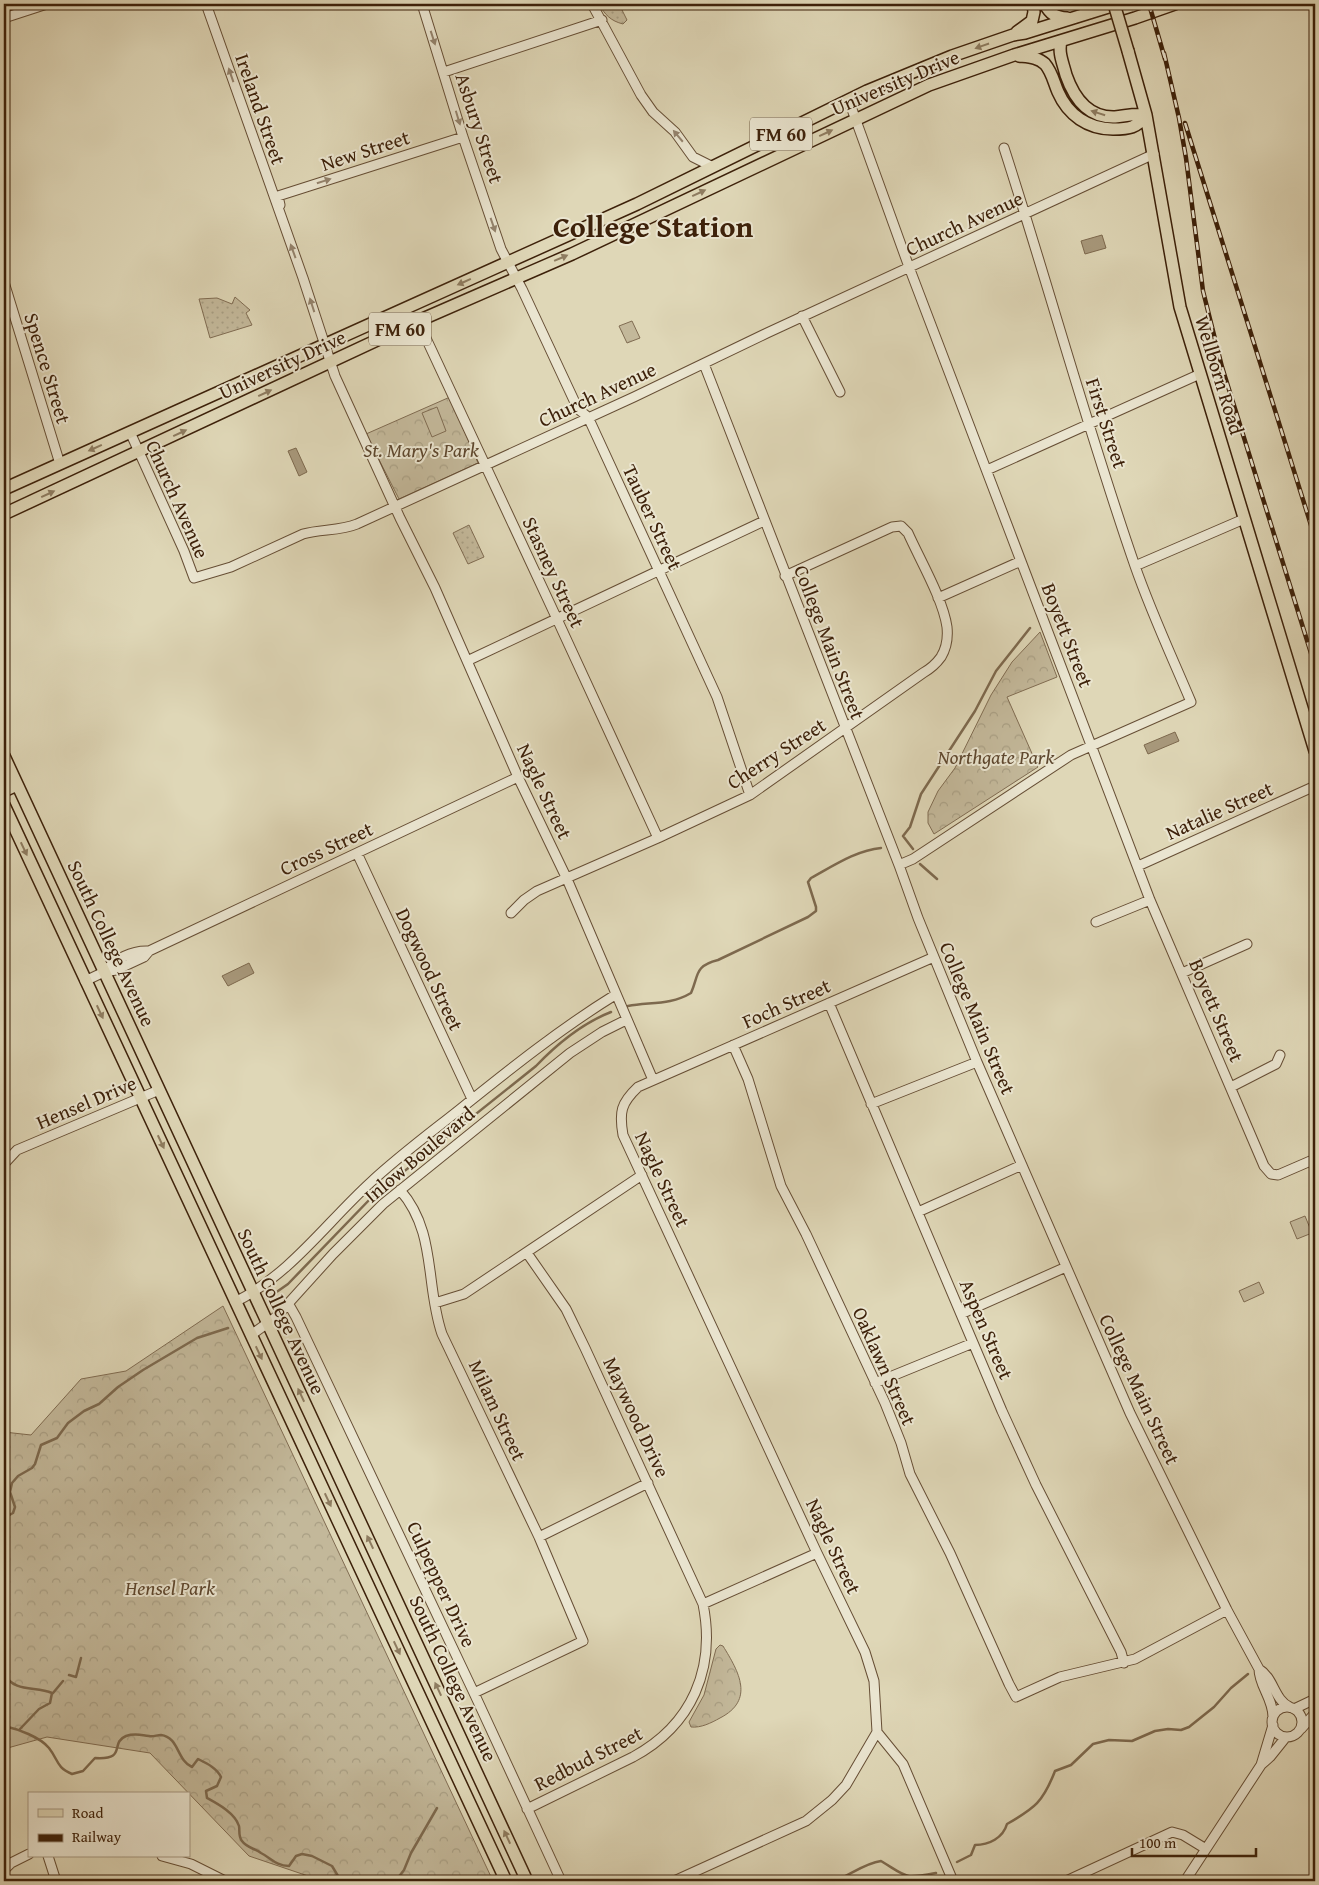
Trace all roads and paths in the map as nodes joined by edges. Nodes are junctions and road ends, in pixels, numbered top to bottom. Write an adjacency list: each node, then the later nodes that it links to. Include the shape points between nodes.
1 (47, 4): 9 (street)
2 (206, 4): 25 (street, Ireland Street, one-way to 2)
3 (422, 4): 15 (street, Asbury Street, one-way to 15)
4 (592, 4): 11 (street)
5 (1032, 4): 12 (main road, via 1032,21)
6 (1045, 4): 10 (main road, via 1057,18)
7 (1116, 4): 10 (main road, FM 60); 17 (main road, Wellborn Road, bridge)
8 (1175, 4): 13 (main road, FM 60)
9 (4, 18)
10 (1071, 18): 12 (main road, FM 60)
11 (602, 20): 15 (street); 22 (street, one-way to 11, via 693,157 675,132 653,112)
12 (1013, 35): 16 (main road, University Drive / FM 60, one-way to 16, via 952,56)
13 (1061, 41): 14 (main road, FM 60); 17 (main road, one-way to 13, via 1104,116 1083,106 1069,83 1060,54)
14 (1014, 55): 17 (main road, via 1042,61 1066,106 1091,126 1129,128 1138,125); 18 (main road, University Drive / FM 60, via 929,85)
15 (444, 72): 19 (street, Asbury Street, one-way to 19)
16 (849, 101): 18 (street, Boyett Street); 22 (main road, University Drive / FM 60)
17 (1146, 115): 21 (main road, Wellborn Road)
18 (856, 119): 27 (street, Boyett Street); 28 (main road, University Drive / FM 60, one-way to 18, via 572,254)
19 (463, 137): 23 (street, New Street, one-way to 19); 26 (street, Asbury Street, one-way to 26)
20 (1004, 148): 24 (street, First Street)
21 (1154, 154): 24 (street, Church Avenue); 35 (main road, Wellborn Road, via 1174,285)
22 (714, 167): 26 (main road, University Drive / FM 60)
23 (278, 196): 25 (street, Ireland Street)
24 (1026, 214): 27 (street, Church Avenue); 38 (street, First Street)
25 (284, 225): 32 (street, Ireland Street, one-way to 25)
26 (508, 262): 28 (street, Tauber Street); 32 (main road, University Drive / FM 60, one-way to 32)
27 (909, 267): 30 (street, Church Avenue); 43 (street, Boyett Street)
28 (516, 277): 31 (main road, University Drive / FM 60); 37 (street, Tauber Street, via 578,409)
29 (4, 282): 41 (street, Spence Street)
30 (802, 316): 34 (street, Church Avenue); 36 (street)
31 (418, 320): 33 (main road, University Drive / FM 60); 42 (street, Stasney Street)
32 (325, 344): 33 (street, Ireland Street); 39 (main road, University Drive / FM 60)
33 (331, 362): 40 (main road, University Drive / FM 60, one-way to 33); 45 (street, Nagle Street)
34 (704, 364): 37 (street, Church Avenue); 48 (street, College Main Street)
35 (1200, 374): 38 (street); 47 (main road, Wellborn Road)
36 (840, 392)
37 (588, 417): 42 (street, Church Avenue); 51 (street, Tauber Street)
38 (1088, 426): 43 (street); 50 (street, First Street)
39 (130, 432): 40 (street, Church Avenue); 41 (main road, University Drive / FM 60, one-way to 41)
40 (139, 452): 45 (street, Church Avenue, via 194,578 231,567 303,534 349,528); 46 (main road, University Drive / FM 60, one-way to 40)
41 (60, 464): 44 (main road, University Drive / FM 60)
42 (485, 466): 45 (street, Church Avenue); 54 (street, Stasney Street)
43 (987, 470): 49 (street, Boyett Street)
44 (4, 490)
45 (395, 507): 55 (street, Nagle Street)
46 (4, 514)
47 (1244, 519): 50 (street); 58 (main road, Wellborn Road)
48 (764, 521): 51 (street); 52 (street, College Main Street)
49 (1020, 561): 53 (street); 57 (street, Boyett Street)
50 (1135, 566): 57 (street, First Street, via 1191,702)
51 (659, 571): 54 (street); 64 (street, Tauber Street, via 717,697)
52 (785, 576): 53 (street, Cherry Street, via 892,527 901,526 908,533); 56 (street, College Main Street)
53 (938, 598): 56 (street, Cherry Street, via 948,636 940,658)
54 (558, 618): 55 (street); 66 (street, Stasney Street)
55 (467, 661): 60 (street, Nagle Street)
56 (845, 728): 64 (street, Cherry Street); 68 (street, College Main Street)
57 (1092, 746): 68 (street, via 1071,756); 69 (street, Boyett Street)
58 (1315, 751)
59 (4, 756): 61 (main road, South College Avenue)
60 (518, 777): 67 (street, Cross Street); 70 (street, Nagle Street)
61 (17, 785): 63 (main road); 76 (main road, South College Avenue)
62 (1315, 786): 69 (street, Natalie Street)
63 (4, 791)
64 (750, 795): 66 (street, Cherry Street)
65 (4, 805): 78 (main road, South College Avenue, one-way to 78)
66 (658, 838): 70 (street, Cherry Street)
67 (357, 853): 76 (street, Cross Street, via 149,951 138,950 111,964); 89 (street, Dogwood Street)
68 (900, 865): 75 (street, College Main Street)
69 (1138, 866): 71 (street, Boyett Street)
70 (566, 879): 72 (street, Cherry Street, via 537,891); 79 (street, Nagle Street)
71 (1150, 900): 73 (street); 77 (street, Boyett Street)
72 (511, 913)
73 (1096, 922)
74 (1247, 944): 77 (street)
75 (934, 957): 80 (street, Foch Street); 84 (street, College Main Street)
76 (104, 972): 78 (street, Cross Street); 87 (main road, South College Avenue)
77 (1182, 973): 86 (street, Boyett Street)
78 (85, 981): 88 (main road, South College Avenue, one-way to 88)
79 (615, 996): 81 (street, Nagle Street); 89 (street, Inlow Boulevard, via 565,1027)
80 (829, 1003): 82 (street, Foch Street); 90 (street, Aspen Street)
81 (626, 1020): 85 (street, Nagle Street); 95 (street, Inlow Boulevard, via 570,1053)
82 (733, 1045): 85 (street, Foch Street); 109 (street, Oaklawn Street, via 748,1079 781,1186)
83 (1280, 1055): 86 (street, via 1276,1064)
84 (977, 1062): 90 (street); 93 (street, College Main Street)
85 (653, 1080): 94 (street, Nagle Street, via 627,1097 621,1110 623,1135)
86 (1231, 1087): 91 (street, Boyett Street, via 1264,1166 1271,1174 1287,1172)
87 (159, 1090): 88 (street, Hensel Drive); 96 (main road, South College Avenue)
88 (140, 1098): 92 (street, Hensel Drive, via 18,1150); 97 (main road, South College Avenue, one-way to 97)
89 (472, 1099): 101 (street, Inlow Boulevard, via 383,1171 295,1260)
90 (871, 1104): 98 (street, Aspen Street)
91 (1315, 1159)
92 (4, 1164)
93 (1022, 1165): 98 (street); 100 (street, College Main Street)
94 (642, 1176): 99 (street); 112 (street, Nagle Street)
95 (400, 1190): 103 (street, Inlow Boulevard); 104 (street, Milam Street, via 414,1209 424,1233)
96 (206, 1193): 97 (main road); 101 (main road, South College Avenue)
97 (189, 1202): 102 (main road, South College Avenue)
98 (918, 1212): 105 (street, Aspen Street)
99 (527, 1252): 104 (street, via 464,1294); 110 (street, Maywood Drive, via 566,1309)
100 (1066, 1267): 105 (street); 116 (street, College Main Street, via 1130,1413)
101 (253, 1293): 102 (street, Inlow Boulevard); 106 (main road, South College Avenue)
102 (235, 1302): 107 (main road, South College Avenue)
103 (288, 1303): 106 (street, Inlow Boulevard); 119 (street, Culpepper Drive)
104 (434, 1303): 111 (street, Milam Street, via 442,1334)
105 (961, 1314): 108 (street, Aspen Street)
106 (268, 1324): 107 (street, Inlow Boulevard); 113 (main road, South College Avenue, one-way to 106)
107 (250, 1335): 114 (main road, South College Avenue, one-way to 114)
108 (973, 1343): 109 (street); 117 (street, Aspen Street, via 1036,1485)
109 (875, 1383): 117 (street, Oaklawn Street, via 901,1443 910,1474 1016,1697 1060,1677)
110 (648, 1483): 111 (street); 115 (street, Maywood Drive)
111 (539, 1536): 119 (street, Milam Street, via 583,1641)
112 (817, 1553): 115 (street); 125 (street, Nagle Street, via 869,1662 874,1681)
113 (385, 1574): 114 (main road); 137 (main road, South College Avenue, one-way to 113)
114 (366, 1582): 136 (main road, South College Avenue, one-way to 136)
115 (703, 1604): 128 (street, Redbud Street, via 708,1639 701,1676 676,1724 648,1749)
116 (1227, 1610): 117 (street); 118 (street, College Main Street)
117 (1124, 1663)
118 (1259, 1669): 121 (street, College Main Street, via 1265,1672 1281,1702); 123 (street, College Main Street, via 1272,1704)
119 (474, 1693): 128 (street, Culpepper Drive)
120 (1315, 1699): 121 (street)
121 (1292, 1708): 123 (street, via 1280,1709); 124 (street, via 1301,1716)
122 (1315, 1714): 124 (street)
123 (1273, 1721): 126 (street, via 1277,1733); 127 (street)
124 (1300, 1729): 126 (street, via 1294,1736)
125 (877, 1732): 139 (street, via 846,1785 806,1821); 140 (street, via 903,1764)
126 (1286, 1737): 127 (street)
127 (1261, 1765): 129 (street)
128 (526, 1809): 138 (street, Culpepper Drive)
129 (1206, 1849): 141 (street, via 1183,1834 1172,1832); 142 (street)
130 (28, 1854): 133 (street, via 11,1862)
131 (49, 1858): 134 (street)
132 (169, 1858): 135 (street, via 211,1872)
133 (4, 1870)
134 (56, 1881)
135 (225, 1881)
136 (506, 1881)
137 (527, 1881)
138 (561, 1881)
139 (674, 1881)
140 (953, 1881)
141 (1066, 1881)
142 (1185, 1881)

